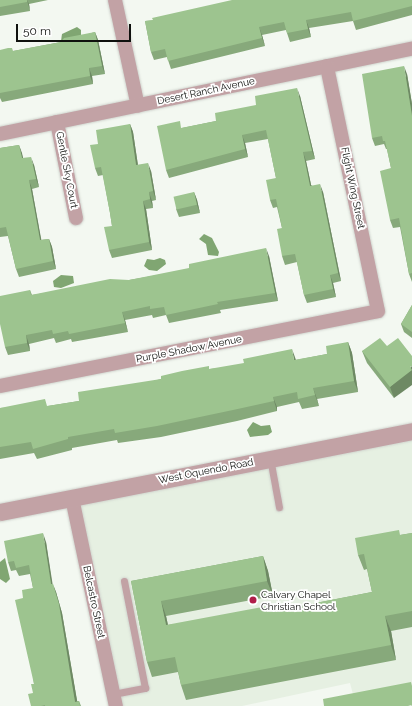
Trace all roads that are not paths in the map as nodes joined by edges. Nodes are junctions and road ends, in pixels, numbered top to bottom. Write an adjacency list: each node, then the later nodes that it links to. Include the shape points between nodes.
1 (115, 0): 4 (street)
2 (412, 49): 3 (street, Desert Ranch Avenue)
3 (327, 66): 4 (street, Desert Ranch Avenue); 8 (street, Flight Wing Street)
4 (138, 106): 5 (street, Desert Ranch Avenue)
5 (57, 122): 6 (street, Desert Ranch Avenue); 7 (street, Gentle Sky Court)
6 (0, 134)
7 (76, 218)
8 (378, 311): 9 (street, Purple Shadow Avenue)
9 (0, 386)
10 (412, 431): 11 (street, West Oquendo Road)
11 (270, 458): 12 (street, West Oquendo Road); 13 (lane)
12 (72, 498): 14 (street, West Oquendo Road); 16 (street, Belcastro Street)
13 (279, 507)
14 (0, 512)
15 (124, 581): 16 (lane, via 145,688)
16 (115, 700)

